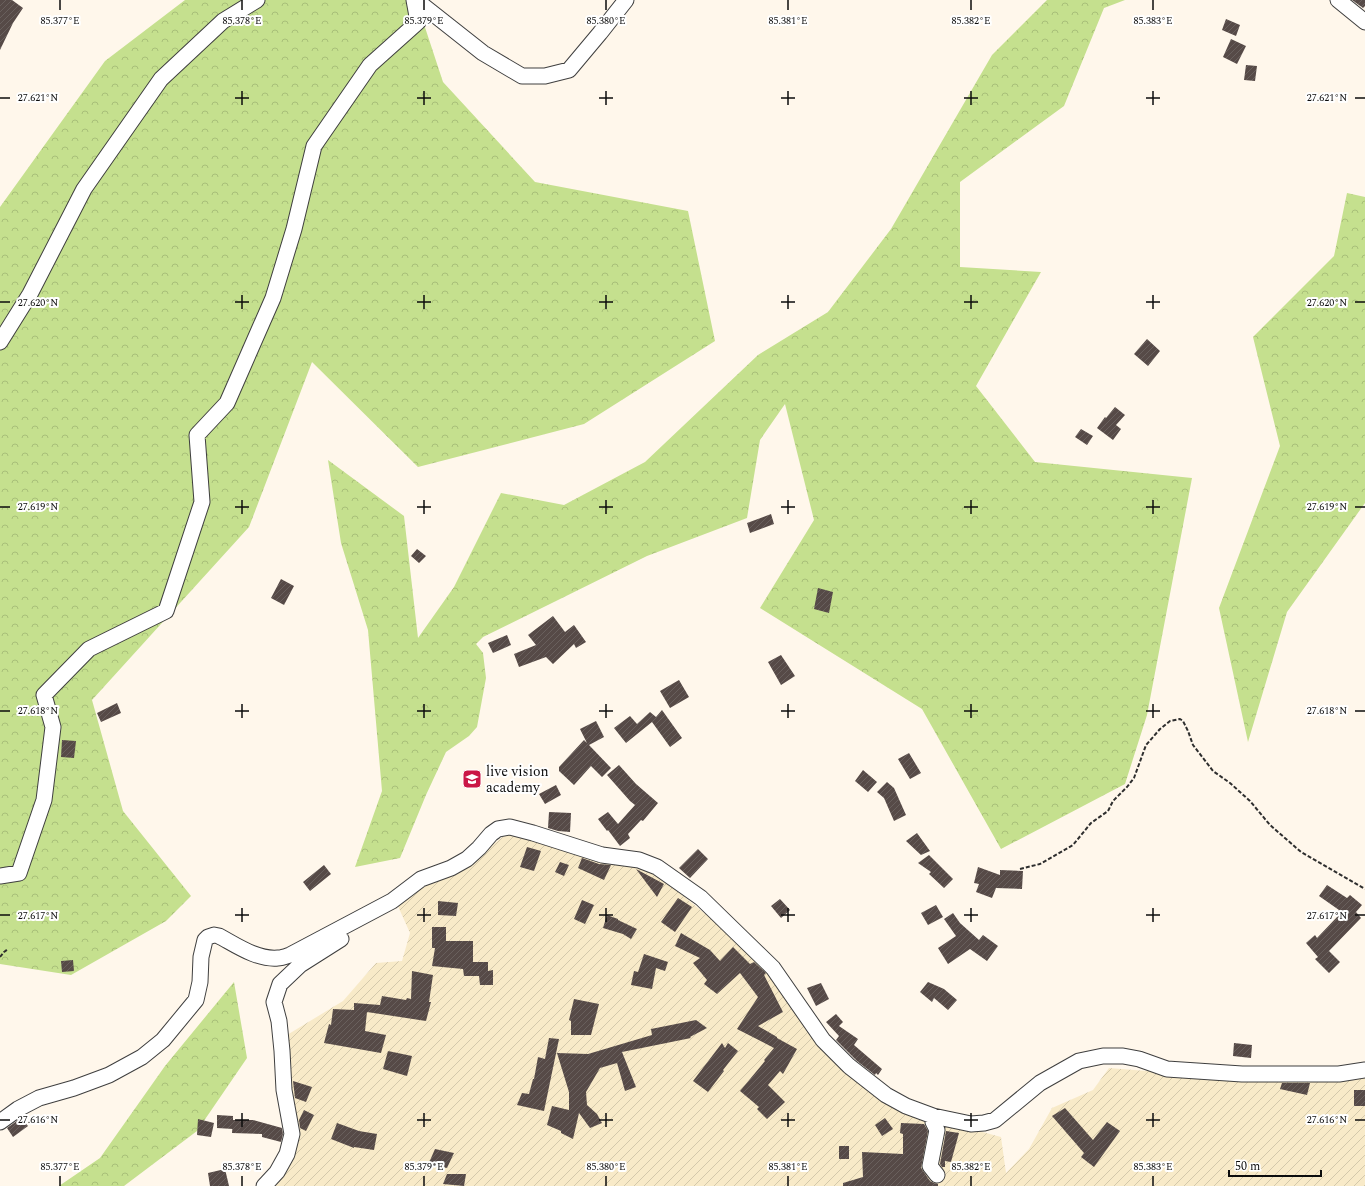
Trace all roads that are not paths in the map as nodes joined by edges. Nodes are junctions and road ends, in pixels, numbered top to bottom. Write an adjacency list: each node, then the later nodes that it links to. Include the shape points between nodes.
1 (257, 0): 6 (street, via 223,21 161,79 84,189 30,294)
2 (415, 0): 3 (street, via 483,53 522,76 545,76 569,70); 7 (street, via 418,22 370,66 314,146 294,229 273,298 226,403 197,435 202,502 166,611 89,649 44,695 53,727 44,800 19,873)
3 (626, 0)
4 (1338, 0): 5 (street)
5 (1365, 22)
6 (0, 342)
7 (0, 876)
8 (353, 922): 10 (street, via 392,901 421,879 467,859 498,829 510,827 602,855 639,860 657,867 701,898 773,968 823,1040 848,1066 886,1095); 11 (street, via 280,958 254,954 218,936 208,937 202,947 196,1000 163,1040 142,1057 109,1075 39,1098); 13 (street, via 350,933 300,965 280,984 274,1002 280,1029 284,1090 292,1134 287,1154 277,1172)
9 (1365, 1070): 10 (street, via 1339,1074 1234,1073 1167,1069 1139,1059 1103,1056 1079,1062 1046,1079 995,1120 970,1124)
10 (933, 1116): 12 (street, via 937,1130 930,1166)
11 (0, 1122)
12 (937, 1175)
13 (264, 1186)

